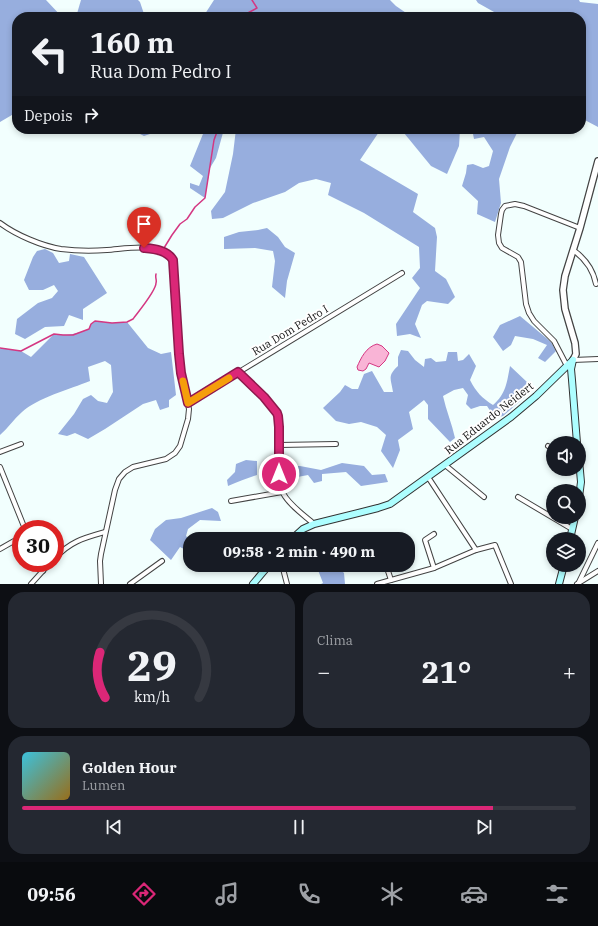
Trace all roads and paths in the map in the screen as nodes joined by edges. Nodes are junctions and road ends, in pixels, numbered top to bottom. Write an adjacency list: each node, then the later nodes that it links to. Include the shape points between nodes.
1 (598, 160): 3 (street)
2 (0, 223): 11 (street, via 34,242 60,249 83,251 144,248 158,250 171,257 179,359)
3 (580, 228): 4 (street); 9 (street, via 515,204 505,206 502,210 498,239 504,250 520,259 529,313 554,341)
4 (573, 250): 6 (street, via 587,262); 8 (street, via 563,296 564,309 575,343)
5 (402, 273): 10 (street, Rua Dom Pedro I)
6 (596, 284)
7 (598, 359): 8 (street)
8 (574, 360): 9 (main road, Rua Eduardo Neidert); 12 (main road, via 572,380)
9 (567, 366): 17 (main road, Rua Eduardo Neidert, via 523,407)
10 (238, 372): 11 (street, Rua Dom Pedro I); 15 (street, via 277,413)
11 (188, 403): 28 (street, via 188,419 180,446 175,453 166,459 133,467 119,479)
12 (576, 436)
13 (21, 444): 16 (street)
14 (336, 444): 15 (street)
15 (279, 445): 20 (street)
16 (0, 452)
17 (445, 465): 19 (main road, Rua Eduardo Neidert); 21 (street)
18 (0, 467): 24 (street)
19 (428, 477): 25 (main road, Rua Eduardo Neidert, via 385,506); 36 (street)
20 (282, 492): 23 (street); 25 (street)
21 (484, 497)
22 (518, 497): 27 (street)
23 (230, 501)
24 (21, 520)
25 (314, 524): 29 (main road, Rua Eduardo Neidert)
26 (573, 524): 27 (main road)
27 (572, 529): 30 (main road)
28 (105, 532): 35 (street, via 76,541); 48 (street, via 100,561)
29 (300, 532)
30 (571, 532)
31 (434, 534): 38 (street, via 425,540)
32 (12, 542): 34 (street)
33 (598, 543): 46 (street)
34 (0, 549)
35 (64, 549)
36 (476, 550): 38 (street); 53 (street, via 495,545)
37 (162, 561): 49 (street)
38 (434, 568): 45 (street)
39 (598, 571): 46 (street)
40 (42, 572): 47 (street)
41 (263, 572): 50 (main road)
42 (284, 572): 51 (street)
43 (388, 572): 45 (street)
44 (562, 572): 54 (main road)
45 (391, 580): 52 (street)
46 (578, 583)
47 (31, 584)
48 (101, 584)
49 (130, 584)
50 (253, 584)
51 (287, 584)
52 (377, 584)
53 (511, 584)
54 (559, 584)

